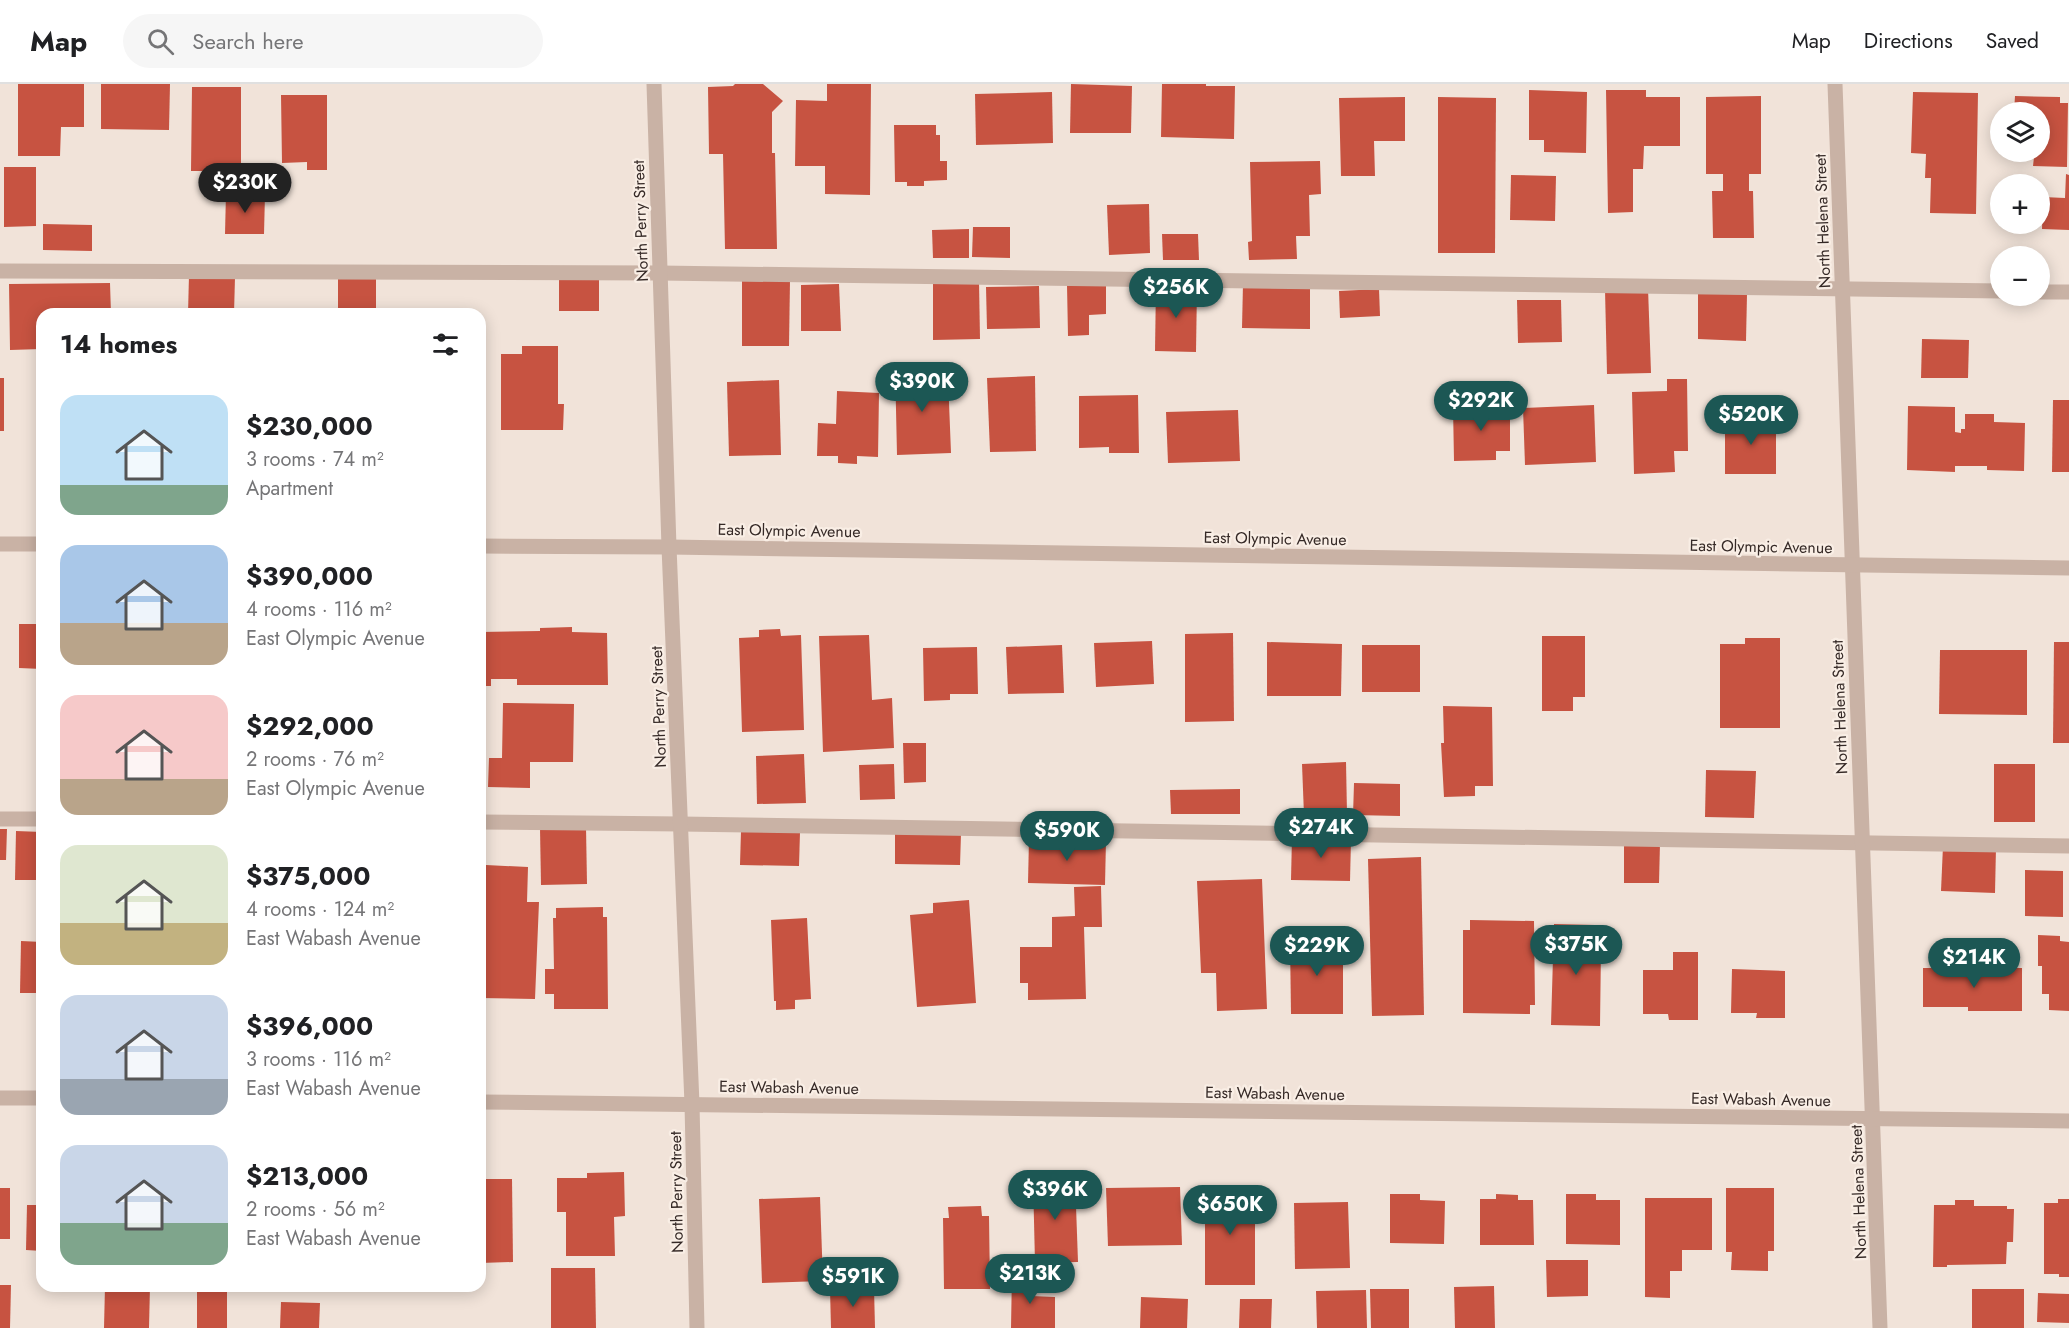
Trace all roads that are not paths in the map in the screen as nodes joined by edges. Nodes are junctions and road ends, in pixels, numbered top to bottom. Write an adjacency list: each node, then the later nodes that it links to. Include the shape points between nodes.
1 (654, 84): 4 (street, North Perry Street)
2 (1835, 84): 5 (street, North Helena Street)
3 (0, 271): 4 (street)
4 (660, 273): 5 (street); 12 (street, North Perry Street)
5 (1842, 290): 6 (street); 13 (street, North Helena Street)
6 (1990, 291)
7 (2050, 292): 8 (street)
8 (2069, 292)
9 (0, 544): 10 (street)
10 (36, 544)
11 (486, 546): 12 (street, East Olympic Avenue)
12 (669, 547): 13 (street, East Olympic Avenue); 18 (street, North Perry Street)
13 (1851, 566): 14 (street, East Olympic Avenue); 19 (street, North Helena Street)
14 (2069, 568)
15 (0, 819): 16 (street)
16 (36, 819)
17 (486, 822): 18 (street)
18 (681, 824): 19 (street); 24 (street, North Perry Street)
19 (1863, 844): 20 (street); 25 (street, North Helena Street)
20 (2069, 846)
21 (0, 1098): 22 (street)
22 (36, 1098)
23 (486, 1102): 24 (street, East Wabash Avenue)
24 (692, 1104): 25 (street, East Wabash Avenue); 27 (street, North Perry Street)
25 (1874, 1119): 26 (street, East Wabash Avenue); 28 (street, North Helena Street)
26 (2069, 1121)
27 (698, 1328)
28 (1880, 1328)

